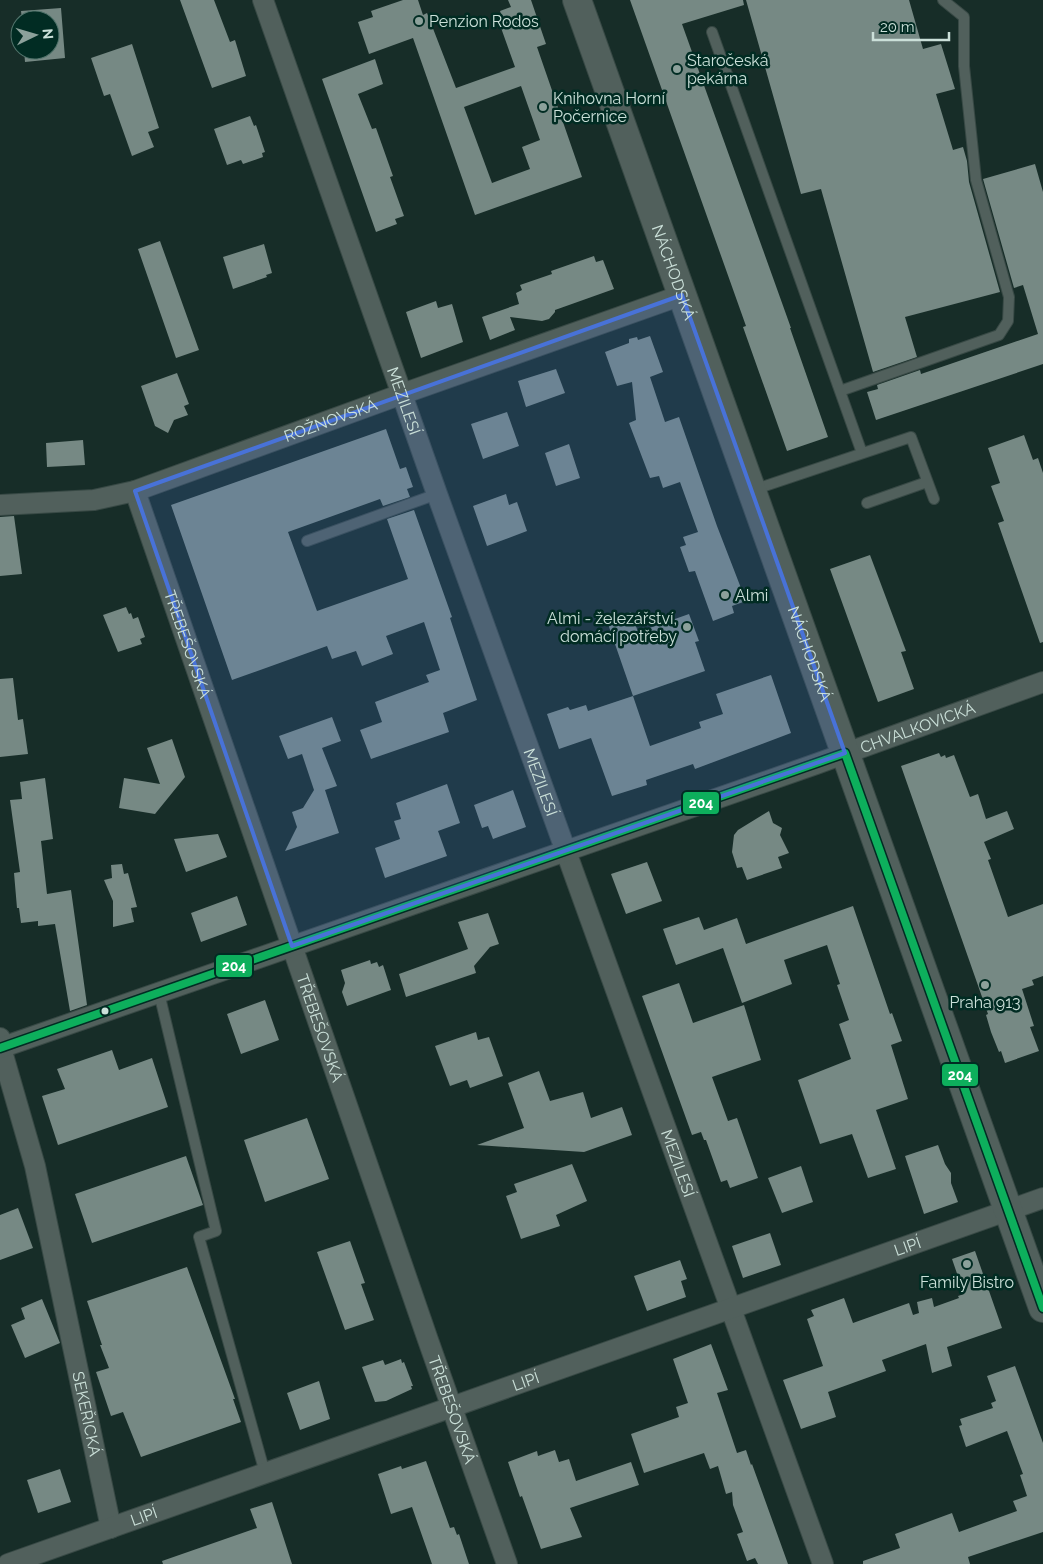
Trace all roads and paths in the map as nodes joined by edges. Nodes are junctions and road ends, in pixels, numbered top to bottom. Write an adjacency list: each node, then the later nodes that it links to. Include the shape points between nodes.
1 (263, 0): 7 (street, MEZILESÍ)
2 (577, 0): 5 (main road, NÁCHODSKÁ)
3 (943, 0): 6 (lane, via 964,17 964,66 976,180 1009,298 1008,321 999,335)
4 (712, 32): 6 (lane)
5 (682, 295): 7 (street, ROŽNOVSKÁ); 10 (main road, NÁCHODSKÁ)
6 (840, 391): 8 (lane)
7 (402, 394): 11 (street, ROŽNOVSKÁ); 12 (street, MEZILESÍ)
8 (862, 453): 9 (lane, via 911,437); 10 (lane)
9 (927, 482): 13 (lane); 14 (lane)
10 (752, 490): 18 (main road, NÁCHODSKÁ)
11 (136, 491): 15 (street, ROŽNOVSKÁ, via 94,500); 20 (street, TŘEBEŠOVSKÁ)
12 (437, 494): 16 (lane); 19 (street, MEZILESÍ)
13 (934, 500)
14 (867, 503)
15 (0, 505)
16 (307, 541)
17 (1043, 682): 18 (street, CHVALKOVICKÁ)
18 (845, 753): 19 (street, CHVALKOVICKÁ); 24 (main road, NÁCHODSKÁ)
19 (566, 851): 20 (street, CHVALKOVICKÁ); 26 (street, MEZILESÍ)
20 (292, 946): 21 (street, CHVALKOVICKÁ); 27 (street, TŘEBEŠOVSKÁ)
21 (159, 993): 22 (street, CHVALKOVICKÁ); 28 (lane, via 216,1231 200,1237)
22 (0, 1045): 29 (street, SEKEŘICKÁ, via 35,1166)
23 (1043, 1198): 24 (street, LIPÍ)
24 (1008, 1210): 25 (main road, NÁCHODSKÁ); 26 (street, LIPÍ)
25 (1043, 1308)
26 (730, 1309): 27 (street, LIPÍ); 32 (street, MEZILESÍ)
27 (451, 1407): 28 (street, LIPÍ); 31 (street, TŘEBEŠOVSKÁ)
28 (265, 1473): 29 (street, LIPÍ)
29 (111, 1528): 30 (street, LIPÍ)
30 (8, 1564)
31 (507, 1564)
32 (823, 1564)

